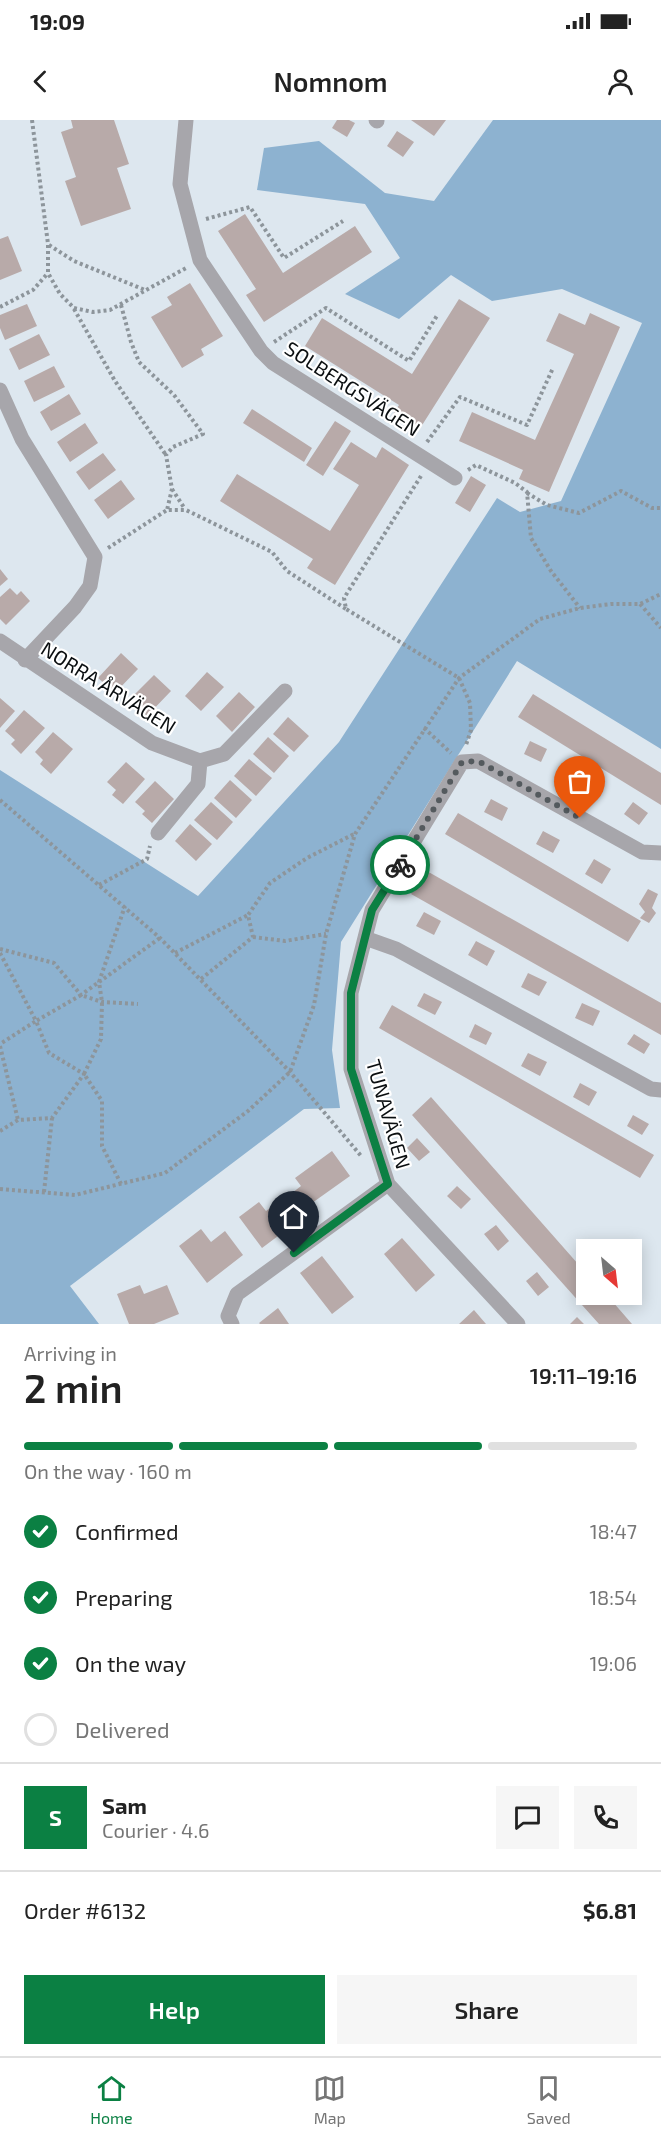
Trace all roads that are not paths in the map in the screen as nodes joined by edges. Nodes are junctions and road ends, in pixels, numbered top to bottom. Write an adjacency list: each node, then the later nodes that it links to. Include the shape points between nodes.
1 (186, 120): 3 (street, SOLBERGSVÄGEN, via 180,184 200,260 261,351 273,363)
2 (0, 390): 5 (street, via 22,439 95,557 90,586)
3 (455, 478)
4 (0, 641): 5 (street, NORRA ÅRVÄGEN)
5 (25, 660): 7 (street, NORRA ÅRVÄGEN, via 152,743)
6 (285, 691): 7 (street, via 224,754)
7 (201, 761): 8 (street, via 198,784)
8 (158, 833)
9 (661, 854): 10 (street, TUNAVÄGEN, via 642,852 478,761 462,762 372,910)
10 (365, 938): 11 (street, via 396,948 651,1089); 12 (street, TUNAVÄGEN, via 351,993 351,1069)
11 (661, 1090)
12 (388, 1184): 13 (street, via 237,1294 228,1316); 14 (street, TUNAVÄGEN)
13 (232, 1324)
14 (518, 1324)

